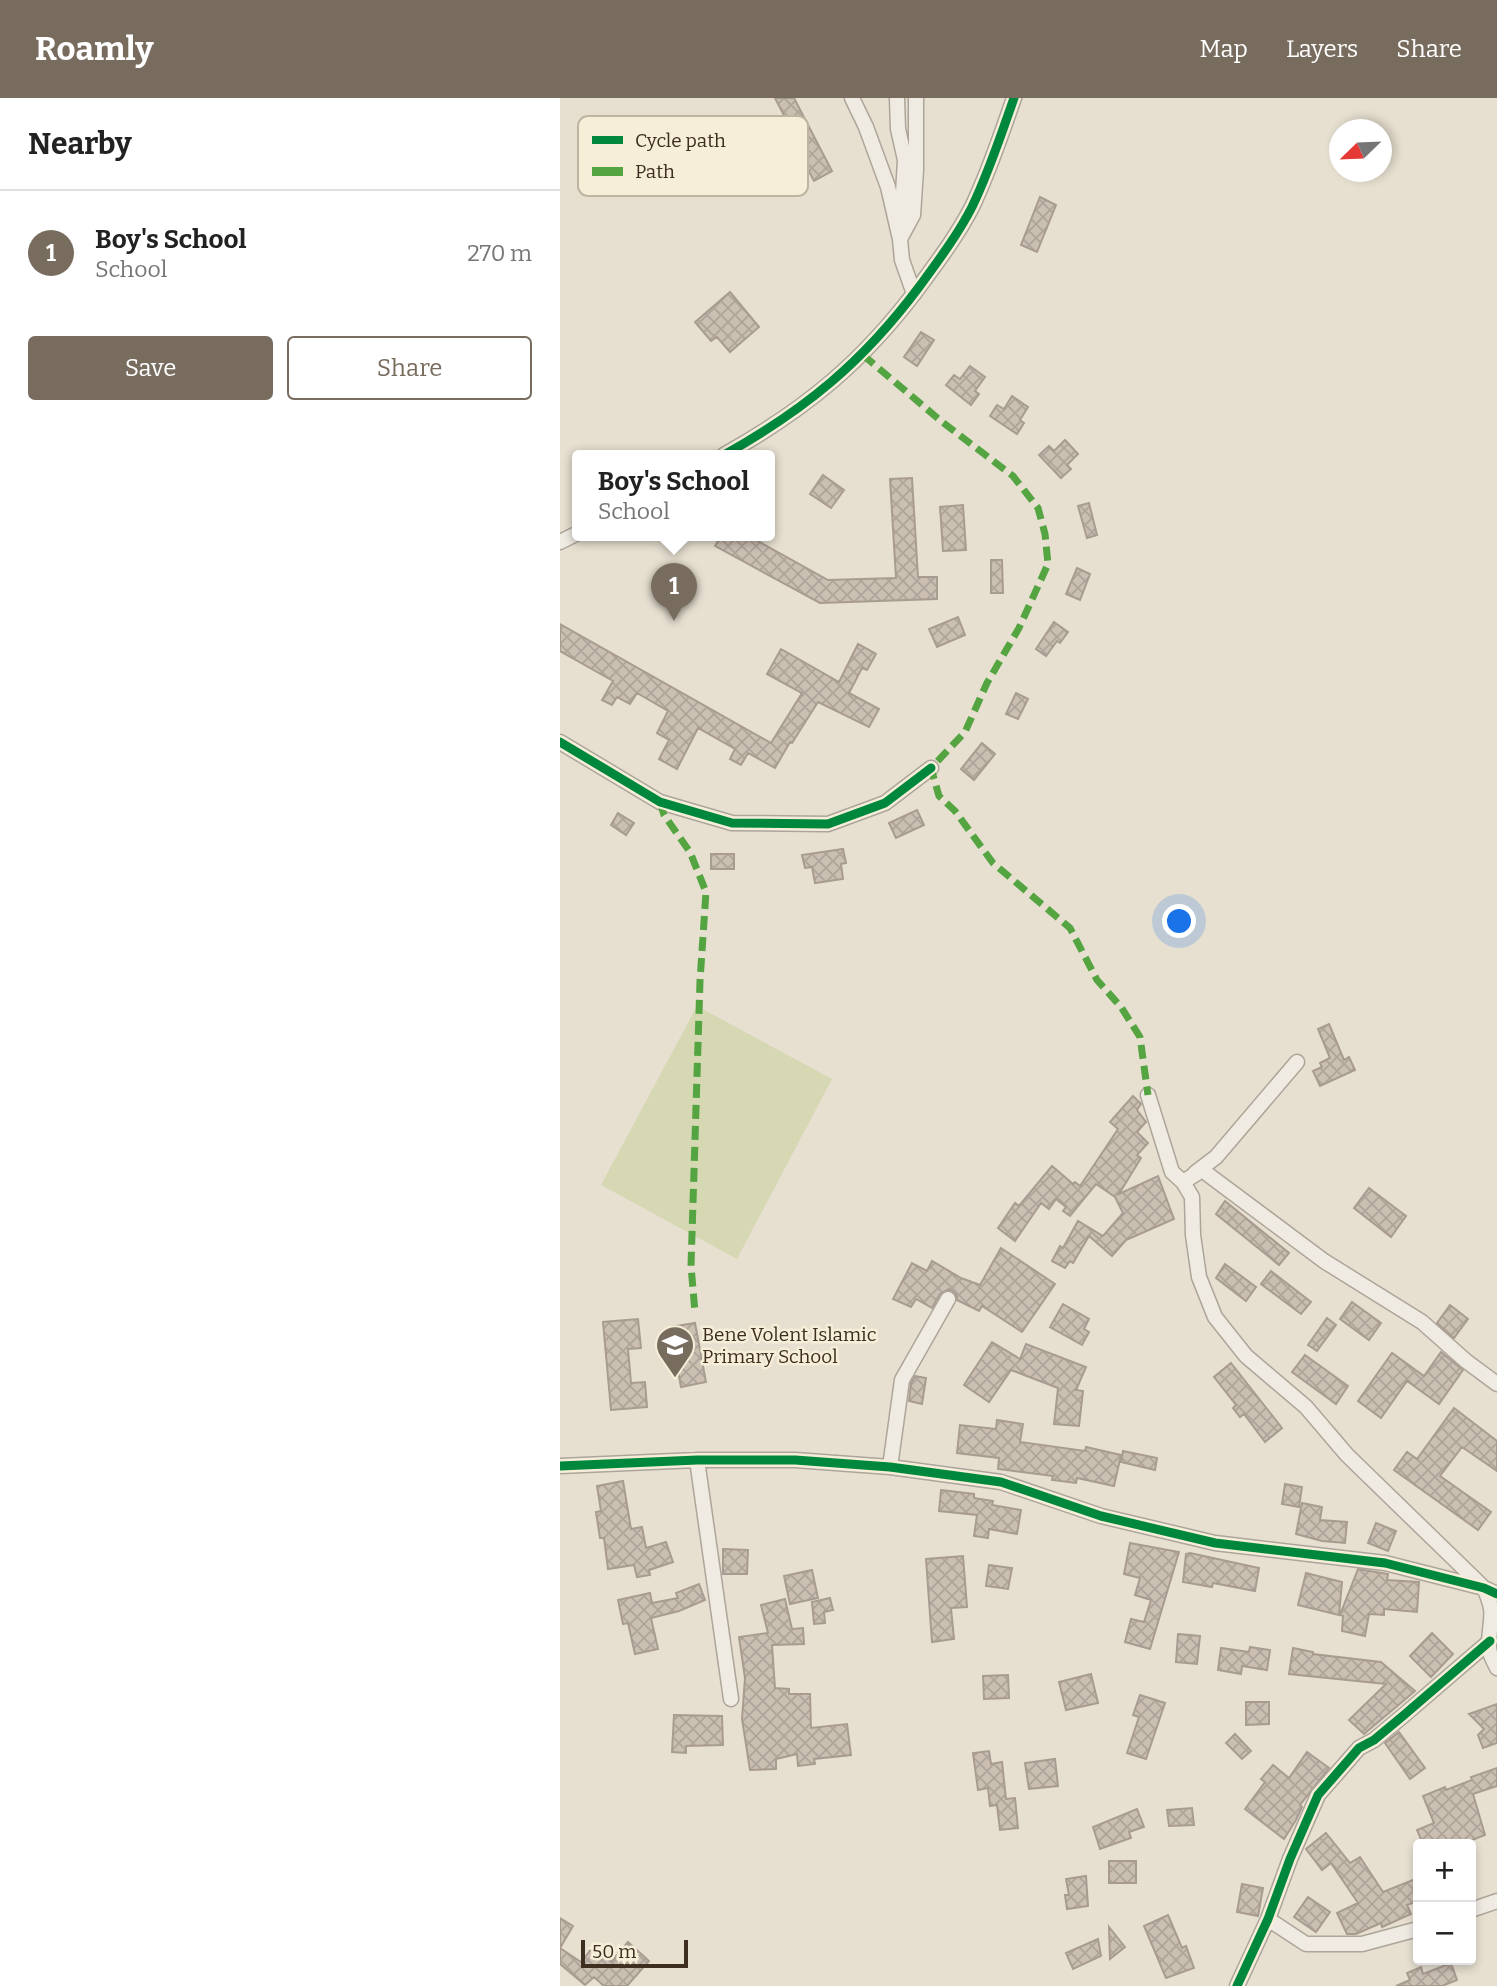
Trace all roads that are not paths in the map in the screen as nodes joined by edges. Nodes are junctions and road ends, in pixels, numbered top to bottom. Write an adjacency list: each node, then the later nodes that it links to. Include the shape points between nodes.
1 (852, 98): 5 (street, via 888,187)
2 (897, 98): 5 (street, via 905,160)
3 (916, 98): 5 (street, via 913,215)
4 (1014, 98): 6 (street, via 972,207 951,245)
5 (900, 239): 6 (street)
6 (914, 294): 7 (street, via 863,355 820,393)
7 (733, 450)
8 (560, 742): 9 (street, via 660,802 732,823 828,824 885,803)
9 (931, 768)
10 (1297, 1062): 12 (street, via 1216,1157)
11 (1148, 1095): 12 (street, via 1172,1172)
12 (1183, 1182): 14 (street, via 1202,1170 1324,1261 1422,1322); 18 (street, via 1192,1197 1199,1277 1215,1317 1246,1356 1306,1407 1347,1455)
13 (948, 1299): 17 (street, via 902,1380)
14 (1497, 1384)
15 (697, 1460): 16 (street); 17 (street); 21 (street)
16 (560, 1466)
17 (890, 1466): 18 (street, via 1001,1482 1101,1516 1215,1543 1385,1563)
18 (1490, 1591): 19 (street, via 1495,1614)
19 (1490, 1641): 20 (street); 24 (street, via 1359,1748 1318,1795)
20 (1497, 1668)
21 (731, 1699)
22 (1497, 1900): 23 (street)
23 (1476, 1908)
24 (1268, 1919): 25 (street, via 1306,1944 1362,1944); 26 (street)
25 (1413, 1930)
26 (1237, 1986)

